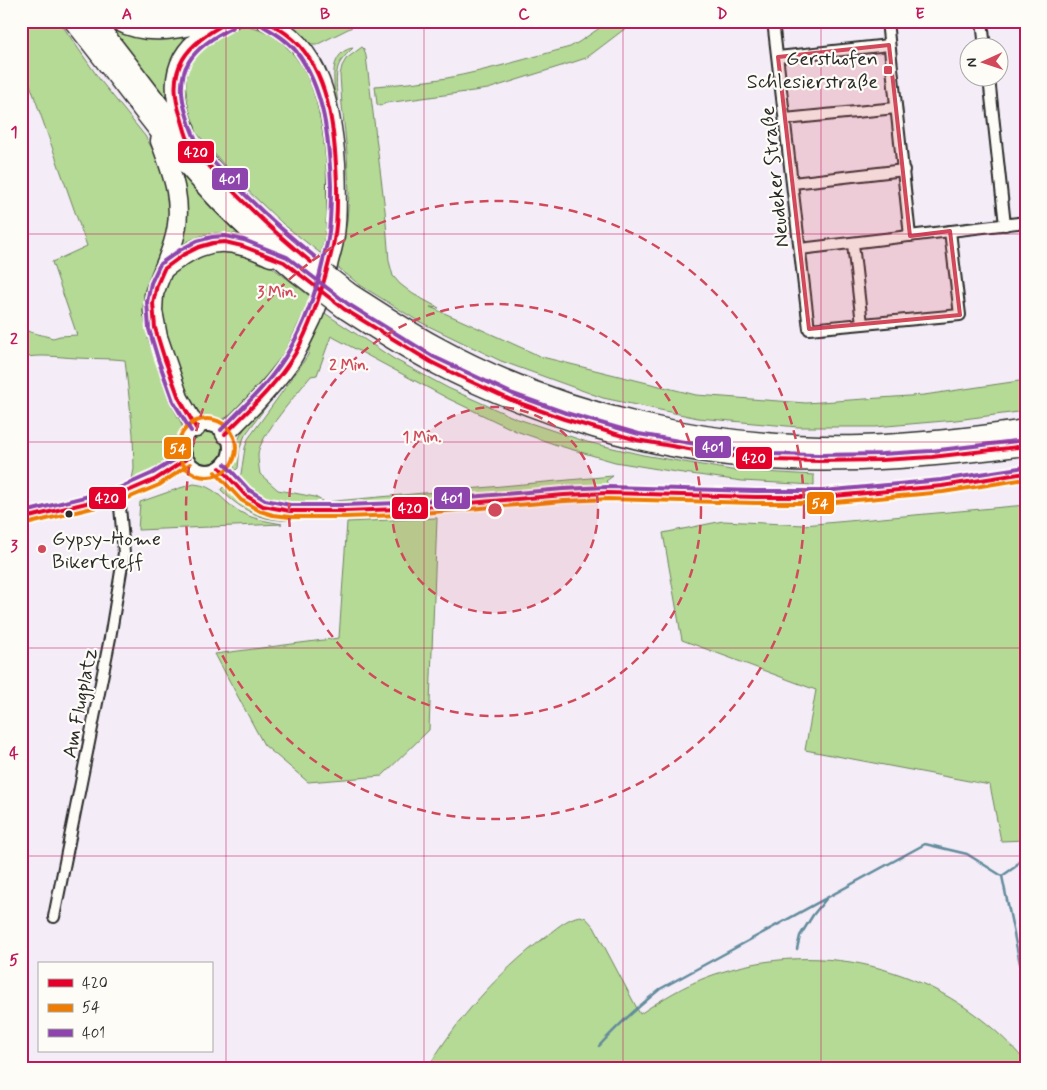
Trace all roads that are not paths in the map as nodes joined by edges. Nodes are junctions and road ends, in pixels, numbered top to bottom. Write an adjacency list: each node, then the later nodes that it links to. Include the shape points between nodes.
1 (73, 21): 16 (highway)
2 (94, 21): 17 (highway)
3 (118, 21): 4 (highway, via 135,28 167,31)
4 (210, 21)
5 (230, 21): 17 (highway, via 196,41 181,61 177,73 178,109)
6 (266, 21): 31 (highway, via 278,26 301,46 323,89 334,134 335,236 312,318 290,362 260,399)
7 (773, 21): 12 (street, Neudeker Straße)
8 (887, 21): 11 (street)
9 (982, 21): 10 (street)
10 (984, 38)
11 (889, 45): 12 (street); 14 (street)
12 (778, 57): 15 (street, Neudeker Straße)
13 (990, 88): 21 (street)
14 (896, 108): 15 (street); 18 (street)
15 (785, 120): 19 (street, Neudeker Straße)
16 (153, 124): 26 (highway, via 215,197); 27 (highway, via 178,196 177,226)
17 (192, 146): 30 (highway, bridge, via 273,231 349,292 433,344 512,382 560,400 677,431 795,444 889,443)
18 (904, 170): 19 (street); 23 (street)
19 (792, 183): 25 (street, Neudeker Straße)
20 (1026, 222): 21 (street)
21 (1005, 225): 22 (street)
22 (950, 231): 23 (street); 28 (street, via 960,315)
23 (910, 236): 24 (street)
24 (853, 244): 25 (street); 28 (street)
25 (800, 249): 28 (street, Neudeker Straße, via 810,329)
26 (291, 268): 27 (highway, via 242,246 225,242 199,247); 32 (highway, bridge, via 378,331 431,362 502,396 596,429 661,445 747,458 818,461 932,457)
27 (164, 269): 29 (highway, via 153,303 155,328 179,398)
28 (862, 324)
29 (196, 428): 31 (street, via 210,425); 33 (street, via 185,442)
30 (1026, 429)
31 (225, 434): 34 (street, via 230,451)
32 (1026, 446)
33 (187, 459): 34 (street, via 201,471); 36 (street, via 156,479)
34 (220, 468): 35 (street, via 245,495 263,506 290,511 399,509 608,493 823,497 942,486)
35 (1026, 473)
36 (118, 495): 37 (street); 38 (street, Am Flugplatz, via 124,553)
37 (21, 519)
38 (54, 917)

